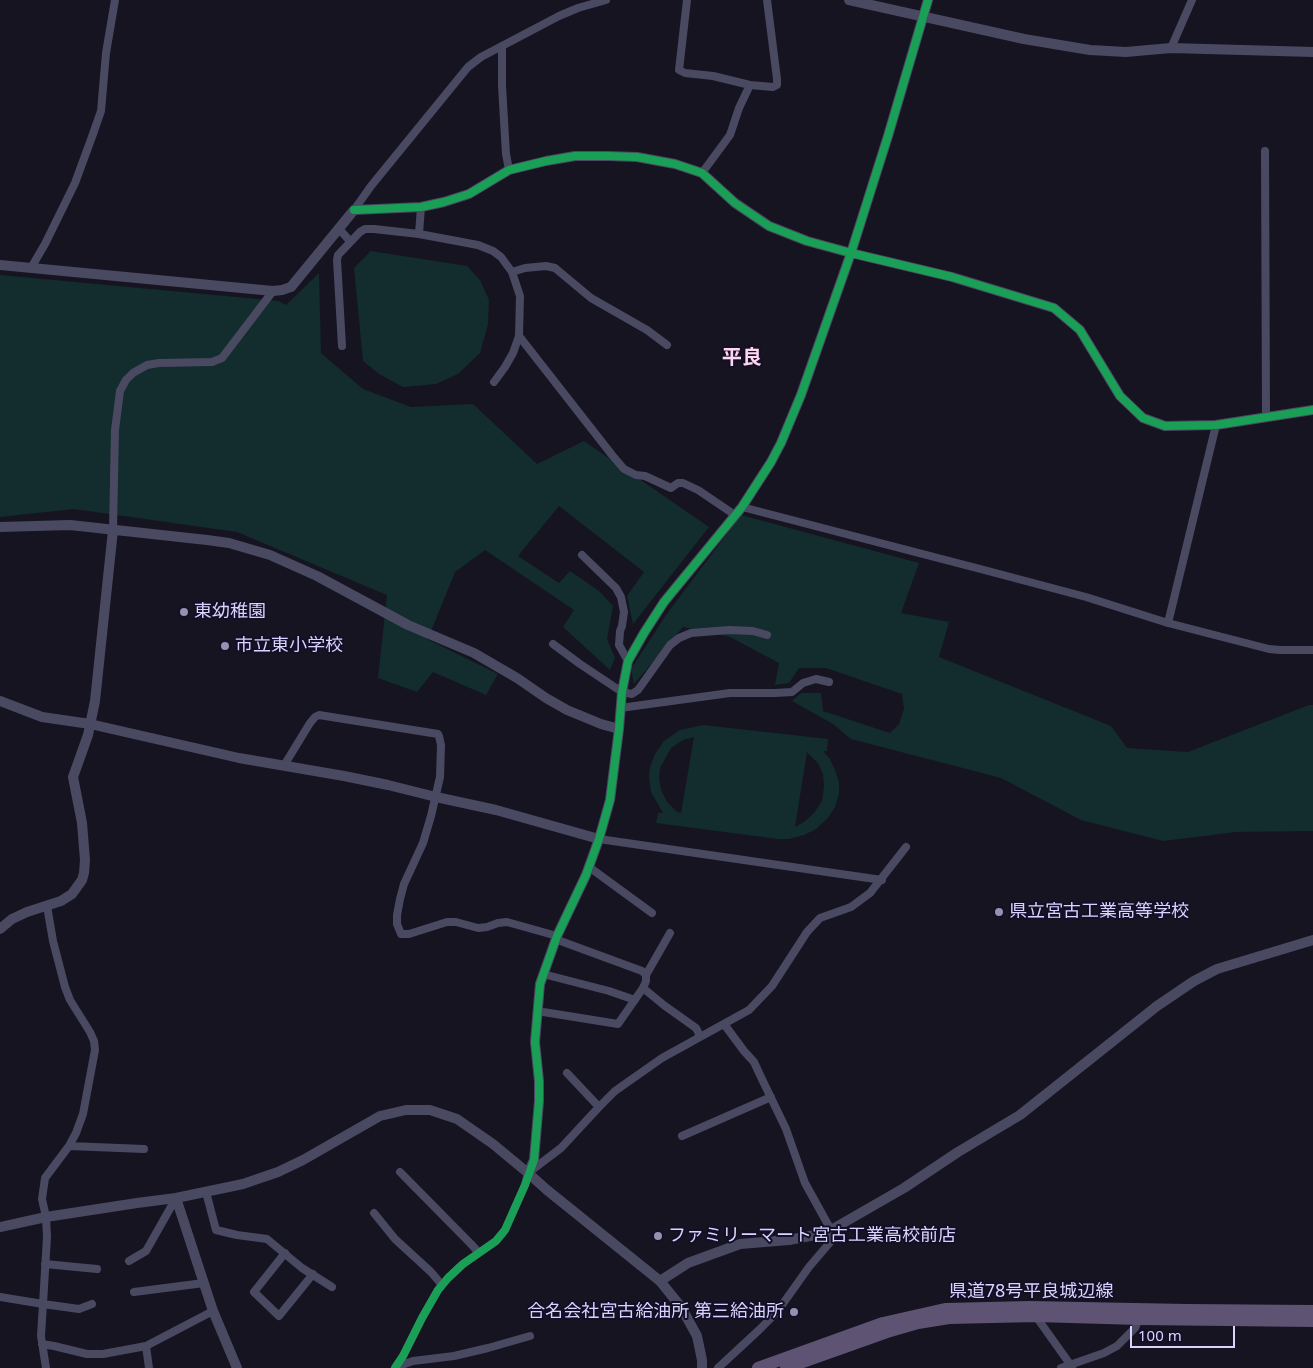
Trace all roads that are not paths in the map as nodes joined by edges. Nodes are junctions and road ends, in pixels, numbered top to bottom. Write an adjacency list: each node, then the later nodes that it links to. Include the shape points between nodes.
1 (115, 0): 23 (street, via 100,111 93,134 75,183)
2 (606, 0): 9 (street, via 559,16)
3 (687, 0): 12 (street, via 679,70)
4 (767, 0): 12 (street, via 777,86)
5 (849, 0): 8 (street)
6 (928, 0): 8 (street)
7 (1192, 0): 10 (street)
8 (923, 16): 10 (street, via 1090,50 1126,52); 21 (street)
9 (502, 46): 14 (street); 17 (street, via 468,67)
10 (1171, 48): 11 (street)
11 (1313, 52)
12 (750, 85): 15 (street, via 738,108 730,135)
13 (1265, 151): 31 (street)
14 (509, 170): 15 (street, via 575,156 609,156 675,164); 16 (street, via 469,194)
15 (702, 173): 21 (street, via 735,203 769,226)
16 (421, 207): 17 (street); 19 (street)
17 (354, 210): 18 (street)
18 (339, 229): 20 (street); 25 (street, via 291,287)
19 (420, 234): 20 (street, via 365,229); 24 (street, via 486,248 501,257)
20 (350, 241): 28 (street, via 337,260)
21 (851, 253): 32 (street, via 952,277 1054,308 1080,330 1120,396 1143,418 1165,426); 33 (street, via 781,443)
22 (0, 265): 23 (street)
23 (31, 268): 25 (street)
24 (512, 272): 26 (street, via 520,296); 27 (street, via 546,266 555,268 591,298)
25 (273, 291): 35 (street, via 222,358 212,362 147,365 126,380 120,391 115,430)
26 (519, 336): 29 (street, via 513,353); 33 (street, via 624,469 671,488 683,483)
27 (667, 345)
28 (342, 346)
29 (494, 382)
30 (1313, 410): 31 (street)
31 (1266, 417): 32 (street)
32 (1216, 425): 37 (street)
33 (738, 511): 37 (street, via 1086,597); 41 (street, via 664,602)
34 (0, 527): 35 (street, via 70,525)
35 (113, 530): 46 (street, via 98,682); 47 (street, via 214,541 276,557 408,625 474,653 566,710)
36 (582, 555): 41 (street, via 621,597 624,612 619,645)
37 (1168, 623): 40 (street, via 1269,649)
38 (767, 635): 43 (street, via 729,630 691,633 670,645 638,690 632,694)
39 (553, 644): 43 (street)
40 (1313, 650)
41 (628, 662): 43 (street)
42 (829, 682): 45 (street, via 816,679 803,683 792,692 730,693)
43 (622, 692): 45 (street)
44 (0, 701): 46 (street, via 42,717)
45 (620, 708): 47 (street)
46 (90, 724): 48 (street); 54 (street, via 72,777 82,823 84,872 72,894)
47 (619, 729): 50 (street, via 610,800)
48 (284, 766): 49 (street); 49 (street, via 310,723 319,715 438,734 441,753)
49 (436, 797): 50 (street, via 496,810); 58 (street, via 423,842 400,899 397,924 401,934 447,922 478,928 507,922)
50 (599, 840): 52 (street); 53 (street)
51 (906, 847): 53 (street)
52 (588, 868): 55 (street); 58 (street)
53 (882, 880): 65 (street, via 851,907 820,918 772,986 749,1010)
54 (47, 906): 56 (street, via 12,919); 71 (street, via 65,987 90,1032 95,1050 83,1114)
55 (652, 913)
56 (0, 929)
57 (670, 933): 61 (street)
58 (556, 937): 60 (street); 61 (street)
59 (1313, 940): 80 (street, via 1217,969 1194,981 1157,1006 1020,1115)
60 (543, 974): 63 (street); 64 (street)
61 (646, 975): 62 (street)
62 (643, 988): 63 (street); 66 (street, via 696,1028)
63 (635, 1000): 64 (street, via 618,1024)
64 (537, 1011): 74 (street, via 535,1042 539,1101 534,1160)
65 (724, 1024): 66 (street); 68 (street, via 754,1062)
66 (700, 1036): 69 (street, via 646,1069)
67 (567, 1073): 69 (street)
68 (771, 1097): 70 (street); 80 (street, via 805,1183)
69 (598, 1107): 74 (street, via 561,1148)
70 (682, 1136)
71 (69, 1146): 72 (street); 78 (street, via 45,1178 42,1199)
72 (144, 1149)
73 (400, 1172): 81 (street)
74 (528, 1173): 75 (street, via 457,1119 430,1110 406,1110 380,1116 278,1172); 81 (street, via 505,1230); 87 (street)
75 (206, 1192): 76 (street); 82 (street, via 216,1230 267,1239)
76 (176, 1198): 78 (street); 83 (street, via 146,1251); 88 (street)
77 (374, 1213): 89 (street)
78 (46, 1217): 79 (street); 84 (street)
79 (0, 1227)
80 (832, 1230): 87 (street, via 788,1240 740,1244 688,1264); 109 (street, via 832,1240 777,1312)
81 (479, 1253): 89 (street)
82 (285, 1254): 86 (street); 86 (street, via 254,1292 279,1316)
83 (129, 1261)
84 (45, 1264): 85 (street); 93 (street)
85 (97, 1269)
86 (313, 1274): 90 (street)
87 (660, 1281): 108 (street, via 681,1307 697,1336)
88 (204, 1283): 91 (street); 95 (street)
89 (442, 1285): 104 (street)
90 (332, 1288)
91 (134, 1292)
92 (0, 1298): 93 (street)
93 (43, 1304): 94 (street, via 79,1309); 101 (street)
94 (92, 1304)
95 (212, 1311): 102 (street); 107 (street)
96 (1313, 1311): 98 (main road, 県道78号平良城辺線)
97 (1033, 1312): 98 (main road, 県道78号平良城辺線); 103 (street); 110 (main road, 県道78号平良城辺線, via 945,1309 914,1315); 111 (main road, 県道78号平良城辺線, via 918,1323)
98 (1141, 1314): 99 (main road, 県道78号平良城辺線); 103 (street, via 1134,1328 1117,1346)
99 (1313, 1321)
100 (530, 1336): 104 (street)
101 (42, 1344): 102 (street, via 87,1354); 105 (street)
102 (146, 1346): 106 (street)
103 (1071, 1366): 112 (street)
104 (396, 1367)
105 (46, 1368)
106 (149, 1368)
107 (237, 1368)
108 (702, 1368)
109 (718, 1368)
110 (758, 1368)
111 (786, 1368)
112 (1061, 1368)

